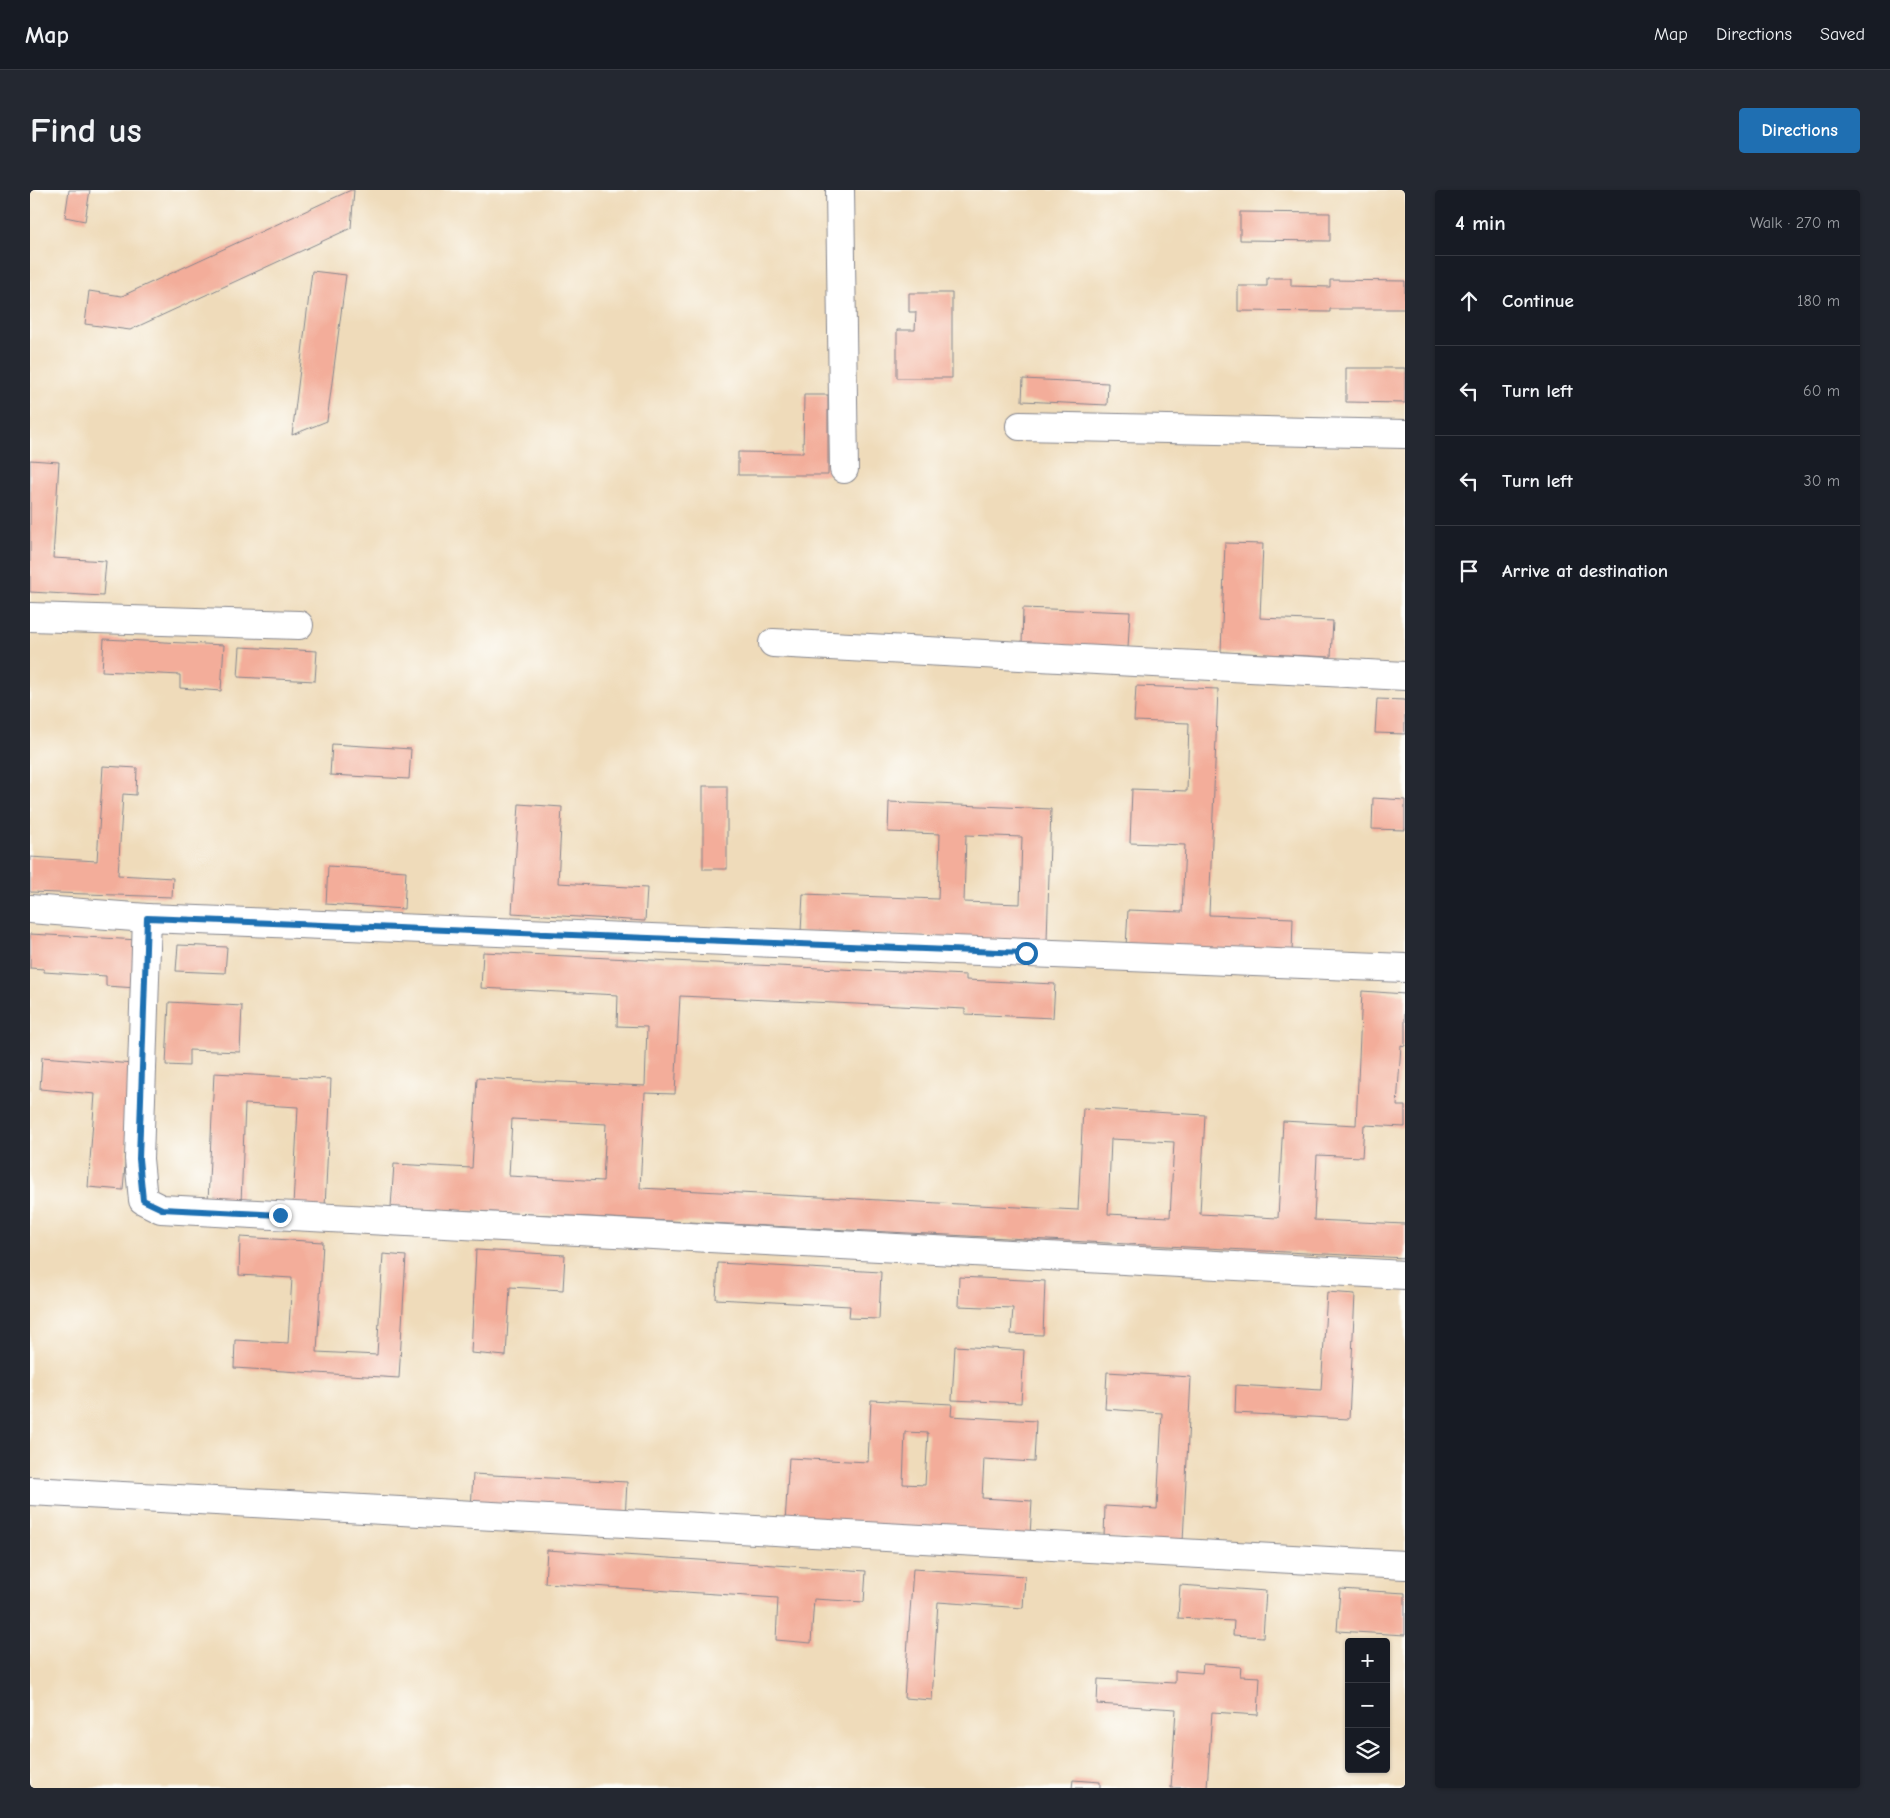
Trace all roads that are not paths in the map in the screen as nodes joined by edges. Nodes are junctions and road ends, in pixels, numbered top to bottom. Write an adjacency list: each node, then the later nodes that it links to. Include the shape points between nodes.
1 (840, 190): 4 (street)
2 (1020, 426): 3 (street)
3 (1405, 434)
4 (844, 469)
5 (30, 617): 6 (street)
6 (299, 625)
7 (773, 643): 8 (street)
8 (1405, 676)
9 (30, 909): 10 (street)
10 (147, 918): 11 (street); 12 (street, via 139,1159 143,1200 162,1209)
11 (1405, 968)
12 (1405, 1275)
13 (30, 1491): 14 (street)
14 (1405, 1566)

